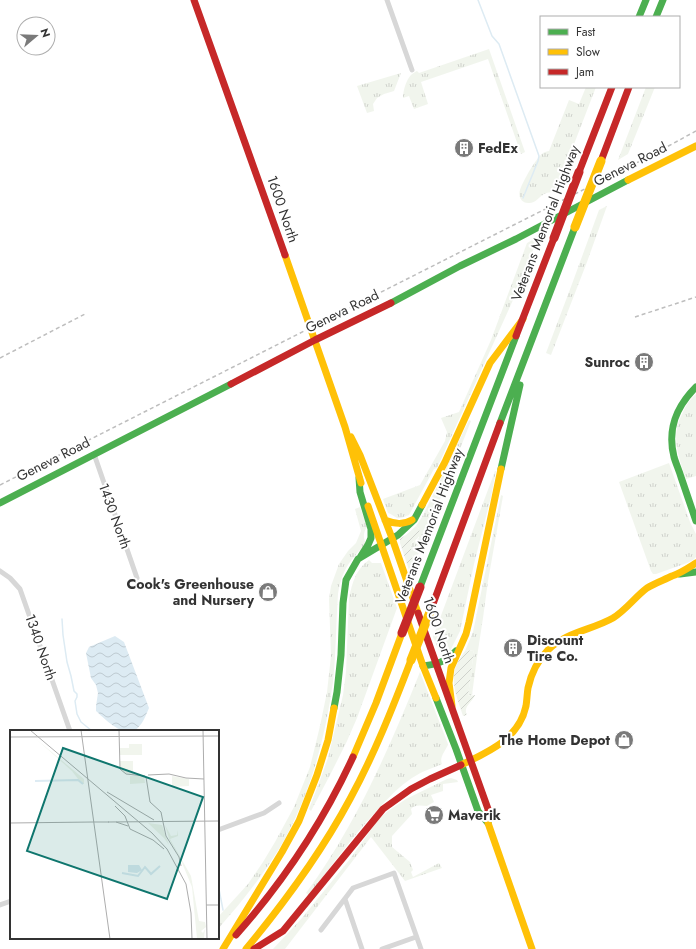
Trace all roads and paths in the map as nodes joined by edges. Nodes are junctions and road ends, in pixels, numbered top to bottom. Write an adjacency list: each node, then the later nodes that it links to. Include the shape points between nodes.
1 (194, 0): 12 (main road, 1600 North)
2 (387, 0): 7 (street)
3 (646, 0): 5 (main road)
4 (663, 0): 6 (main road)
5 (639, 16)
6 (656, 16)
7 (412, 70)
8 (612, 88): 11 (main road, Veterans Memorial Highway, bridge)
9 (630, 88): 13 (main road, bridge)
10 (696, 146): 12 (main road, Geneva Road)
11 (523, 319): 20 (main road, via 490,363 445,462); 45 (main road, Veterans Memorial Highway, bridge, via 347,771 306,843 245,926)
12 (315, 340): 15 (main road, 1600 North); 16 (main road, Geneva Road)
13 (528, 351): 30 (main road, via 469,622); 46 (main road, bridge, via 430,612 362,778 318,855)
14 (696, 387): 21 (main road, via 677,411 671,430 671,440)
15 (345, 427): 17 (main road, 1600 North); 19 (main road, 1600 North, via 360,455)
16 (94, 454): 18 (main road, Geneva Road); 29 (street, 1430 North)
17 (359, 478): 23 (main road, 1600 North); 24 (main road, via 371,538)
18 (0, 502)
19 (385, 520): 20 (main road, via 397,524); 22 (main road, 1600 North)
20 (414, 520): 22 (main road)
21 (696, 521)
22 (392, 538): 23 (main road); 31 (main road, 1600 North)
23 (382, 544): 24 (main road); 32 (main road, 1600 North)
24 (358, 559): 45 (main road, via 346,580 337,692 328,740 317,775 299,821)
25 (696, 563): 28 (main road)
26 (0, 571): 34 (street, 1340 North, via 20,589)
27 (696, 572): 28 (main road)
28 (678, 574): 35 (main road, via 656,582 615,617 554,644 534,671 528,688 526,709 519,724 503,743)
29 (137, 578)
30 (462, 643): 31 (main road, via 446,661); 33 (main road, via 449,675)
31 (436, 664): 32 (main road); 33 (main road, 1600 North)
32 (423, 666): 36 (main road, 1600 North)
33 (452, 706): 35 (main road, 1600 North)
34 (70, 730)
35 (472, 760): 36 (main road); 38 (main road, 1600 North, via 488,809)
36 (461, 765): 38 (main road, 1600 North, via 478,811); 47 (main road, via 417,786 383,809 283,931)
37 (279, 803): 39 (street, via 264,813)
38 (488, 823): 51 (main road, 1600 North)
39 (219, 830)
40 (345, 899): 43 (street); 44 (street, via 353,888 394,873); 48 (street)
41 (10, 901): 42 (street)
42 (0, 905)
43 (321, 930)
44 (416, 937): 49 (street); 50 (street)
45 (223, 949)
46 (246, 949)
47 (254, 949)
48 (362, 949)
49 (382, 949)
50 (421, 949)
51 (532, 949)

